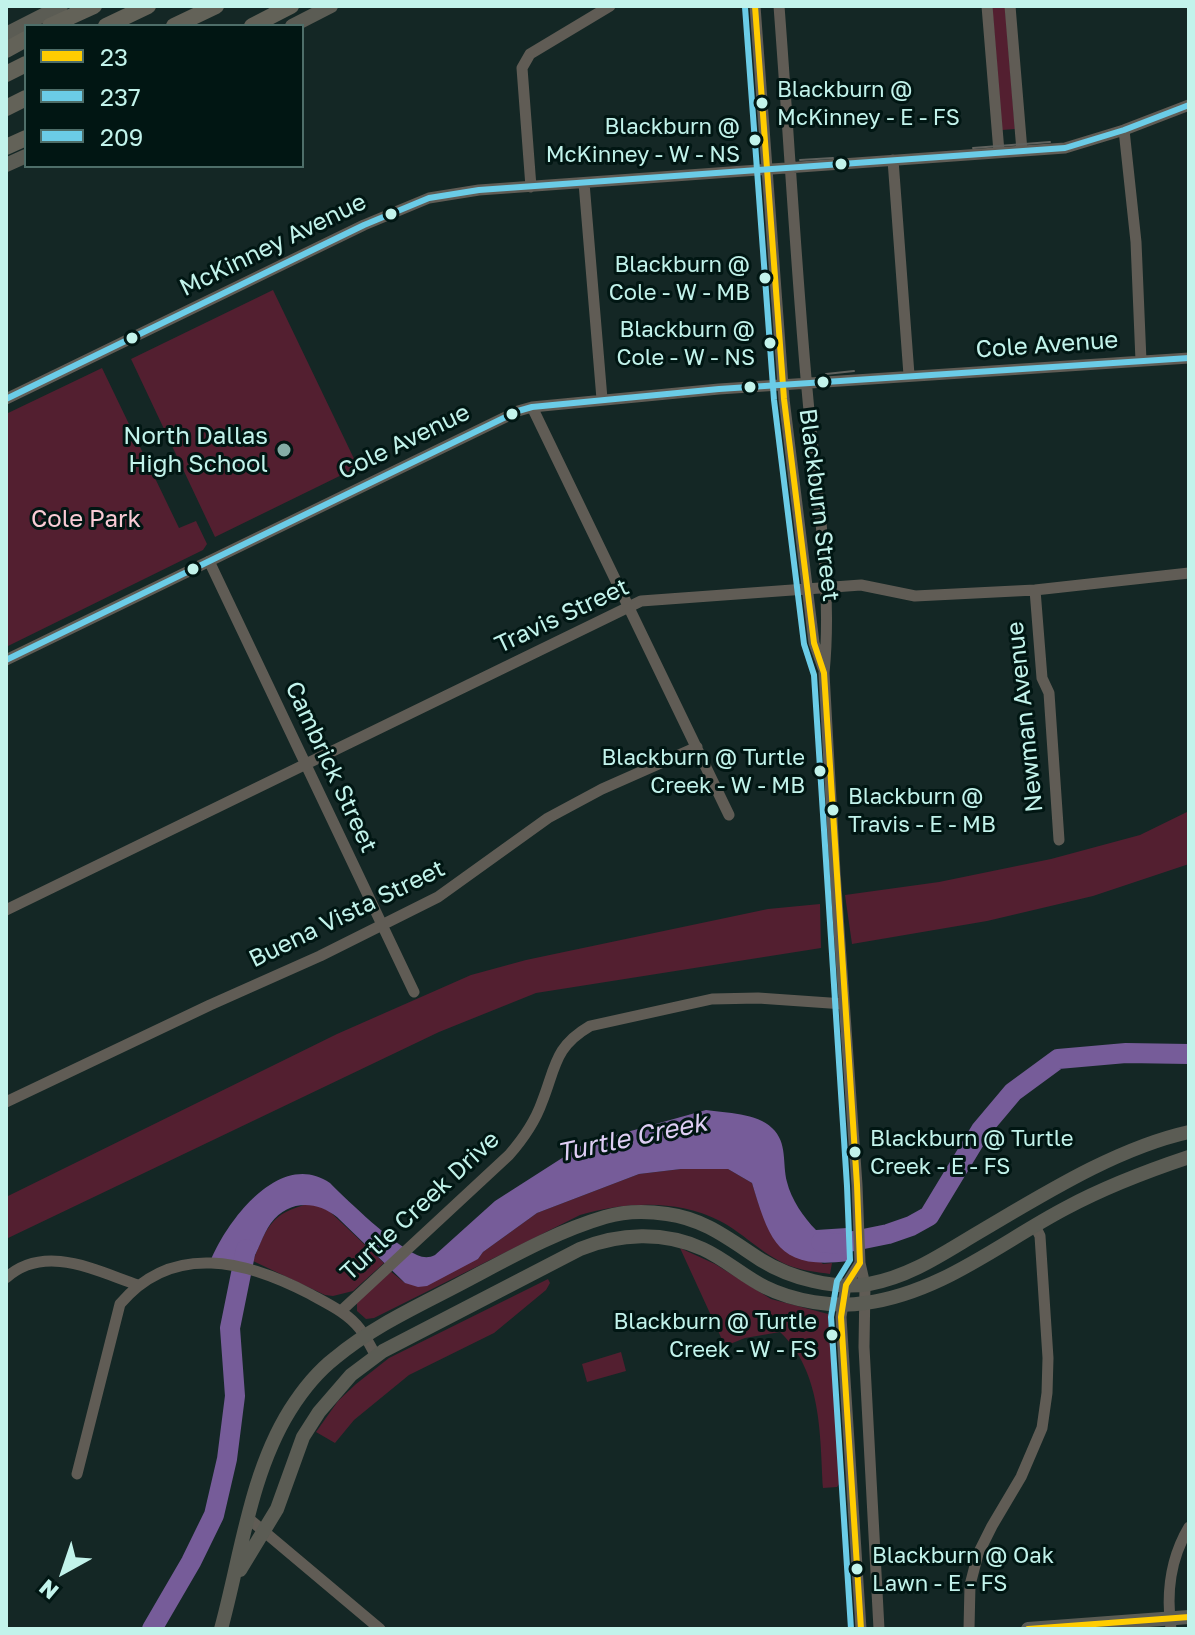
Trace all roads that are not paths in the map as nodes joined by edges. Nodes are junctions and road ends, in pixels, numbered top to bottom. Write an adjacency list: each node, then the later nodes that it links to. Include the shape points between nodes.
1 (61, 6): 12 (main road)
2 (94, 6): 13 (highway)
3 (148, 6): 14 (highway)
4 (216, 6): 15 (highway)
5 (291, 6): 16 (highway)
6 (331, 6): 17 (main road)
7 (610, 6): 34 (street, via 525,59)
8 (755, 6): 32 (street, Blackburn Street)
9 (779, 6): 31 (street, Blackburn Street)
10 (987, 6): 29 (street)
11 (1010, 6): 28 (street)
12 (26, 24)
13 (54, 24)
14 (110, 24)
15 (178, 24)
16 (256, 24)
17 (296, 24)
18 (24, 25): 19 (main road)
19 (6, 34)
20 (24, 40): 21 (highway)
21 (6, 50)
22 (24, 65): 23 (highway)
23 (6, 74)
24 (24, 99): 26 (highway)
25 (1189, 105): 27 (street, McKinney Avenue)
26 (6, 108)
27 (1124, 130): 28 (street, McKinney Avenue, via 1074,146); 36 (street)
28 (1022, 151): 29 (street, McKinney Avenue)
29 (999, 152): 30 (street, McKinney Avenue)
30 (893, 160): 31 (street, McKinney Avenue); 37 (street)
31 (790, 167): 32 (street, McKinney Avenue); 38 (street, Blackburn Street)
32 (767, 169): 33 (street, McKinney Avenue); 39 (street, Blackburn Street)
33 (584, 183): 34 (street, McKinney Avenue); 41 (street)
34 (531, 187): 40 (street, McKinney Avenue, via 467,191 411,204)
35 (1189, 358): 36 (street, Cole Avenue)
36 (1141, 361): 37 (street, Cole Avenue)
37 (909, 375): 38 (street, Cole Avenue)
38 (806, 383): 39 (street, Cole Avenue); 45 (street, Blackburn Street)
39 (783, 384): 41 (street, Cole Avenue); 46 (street, Blackburn Street)
40 (6, 399)
41 (602, 399): 42 (street, Cole Avenue)
42 (532, 407): 43 (street, Cole Avenue); 48 (street)
43 (209, 561): 49 (street, Cole Avenue); 52 (street, Cambrick Street)
44 (1189, 573): 47 (street, Travis Street)
45 (825, 587): 46 (street, Travis Street); 47 (street, Travis Street, via 861,585 915,596); 50 (street, Blackburn Street)
46 (806, 588): 48 (street, Travis Street, via 641,601); 50 (street, Blackburn Street)
47 (1035, 595): 54 (street, Newman Avenue, via 1042,678 1049,693)
48 (629, 607): 51 (street); 52 (street, Travis Street)
49 (6, 660)
50 (824, 673): 58 (street, Blackburn Street)
51 (697, 747): 53 (street); 56 (street, Buena Vista Street, via 548,818 456,886)
52 (306, 765): 55 (street, Travis Street); 56 (street, Cambrick Street)
53 (729, 815)
54 (1059, 840)
55 (6, 910)
56 (382, 925): 57 (street, Cambrick Street); 59 (street, Buena Vista Street)
57 (414, 992)
58 (844, 1004): 66 (street, Blackburn Street); 75 (street, Turtle Creek Drive, via 712,999 590,1026 568,1042 553,1063 543,1102 521,1141)
59 (6, 1102)
60 (1189, 1132): 62 (main road, via 1128,1153)
61 (1189, 1157): 63 (main road, via 1105,1188)
62 (1025, 1205): 63 (main road); 71 (main road, via 928,1264)
63 (1035, 1226): 73 (main road, via 932,1285); 93 (street, via 1048,1358 1042,1428 978,1554 970,1585)
64 (544, 1241): 65 (main road); 70 (main road, via 608,1216 669,1214 723,1233 779,1270); 76 (main road)
65 (553, 1262): 74 (main road, via 608,1240 667,1238 702,1248 767,1288); 77 (main road)
66 (860, 1263): 70 (street); 71 (street, Blackburn Street)
67 (104, 1274): 68 (street, via 53,1261 32,1263); 69 (street); 72 (street)
68 (6, 1278)
69 (138, 1285): 72 (street); 75 (street, via 191,1262 213,1263 279,1278)
70 (846, 1285): 71 (main road); 74 (street)
71 (865, 1285): 73 (street, Blackburn Street)
72 (123, 1300): 80 (street)
73 (865, 1303): 74 (main road); 81 (street, Blackburn Street)
74 (841, 1305): 82 (street)
75 (341, 1311): 76 (street)
76 (364, 1336): 77 (street); 78 (main road, via 314,1378)
77 (376, 1356): 79 (main road, via 333,1394)
78 (282, 1425): 79 (main road); 83 (main road)
79 (303, 1437): 85 (main road)
80 (77, 1474)
81 (872, 1499): 82 (street); 92 (street, Blackburn Street)
82 (853, 1500): 91 (street)
83 (248, 1518): 85 (street); 86 (main road)
84 (1189, 1527): 88 (street, via 1172,1565)
85 (265, 1532): 86 (main road); 90 (street)
86 (235, 1577): 89 (main road)
87 (1189, 1617): 88 (main road)
88 (1170, 1624): 94 (main road)
89 (221, 1629)
90 (380, 1629)
91 (861, 1629)
92 (879, 1629)
93 (969, 1629)
94 (1028, 1629)

